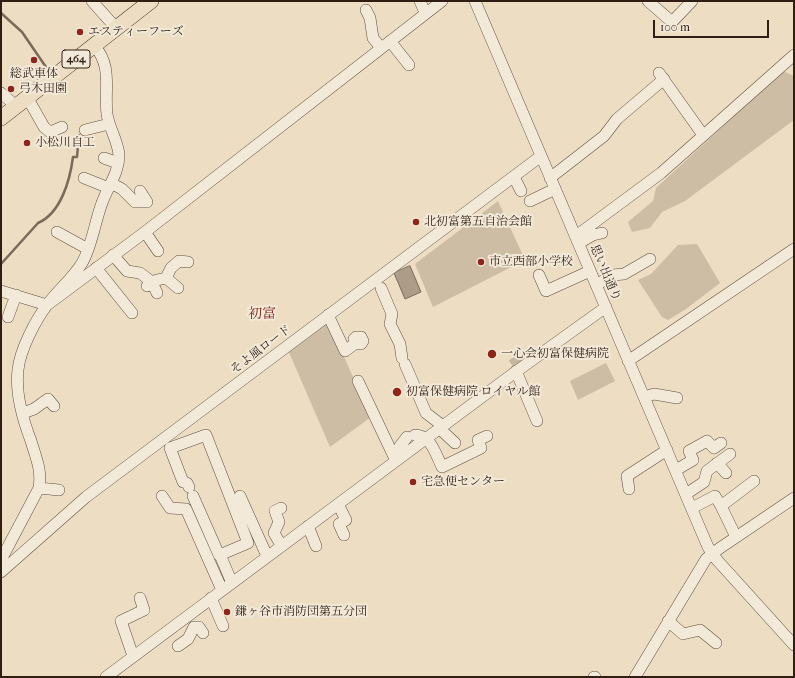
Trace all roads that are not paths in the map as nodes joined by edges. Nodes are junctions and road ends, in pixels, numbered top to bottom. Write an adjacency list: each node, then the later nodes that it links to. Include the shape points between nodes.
1 (92, 1): 10 (street)
2 (151, 1): 10 (highway, 464)
3 (420, 1): 9 (street)
4 (442, 1): 9 (street)
5 (475, 1): 23 (street, 思い出通り)
6 (648, 1): 7 (street, via 672,22)
7 (692, 1)
8 (366, 10): 13 (street, via 373,38)
9 (427, 12): 11 (street)
10 (116, 28): 12 (highway, 464)
11 (390, 41): 13 (street); 15 (street)
12 (94, 45): 17 (highway, 464); 19 (street, via 100,52 107,77)
13 (381, 48): 35 (street)
14 (794, 54): 22 (street)
15 (409, 65)
16 (1, 93): 17 (street)
17 (22, 102): 18 (highway, 464); 20 (street, via 50,132)
18 (1, 118)
19 (109, 124): 21 (street); 25 (street, via 119,154)
20 (62, 127)
21 (85, 130)
22 (703, 135): 28 (street, via 662,76 617,119 604,136); 37 (street)
23 (541, 156): 26 (street, そよ風ロード); 28 (street, 思い出通り)
24 (104, 158): 25 (street)
25 (118, 163): 29 (street)
26 (514, 176): 32 (street); 58 (street, そよ風ロード)
27 (84, 178): 29 (street)
28 (550, 178): 30 (street, 思い出通り)
29 (110, 185): 31 (street, via 122,189 135,206 150,200); 39 (street, via 102,202)
30 (555, 189): 33 (street); 37 (street, 思い出通り)
31 (140, 191)
32 (521, 191)
33 (530, 201)
34 (57, 232): 39 (street)
35 (145, 232): 40 (street); 41 (street)
36 (602, 233): 37 (street)
37 (577, 240): 45 (street, 思い出通り)
38 (794, 249): 63 (street)
39 (88, 250): 55 (street, via 82,263)
40 (158, 252)
41 (113, 255): 44 (street); 48 (street, via 127,271 140,273)
42 (650, 259): 49 (street, via 624,274 614,270)
43 (188, 262): 47 (street, via 174,264)
44 (96, 268): 55 (street); 57 (street)
45 (590, 271): 46 (street, via 546,291); 49 (street, 思い出通り)
46 (539, 275)
47 (166, 278): 48 (street); 50 (street)
48 (149, 284): 53 (street)
49 (596, 285): 56 (street, 思い出通り)
50 (178, 288)
51 (381, 288): 71 (street, via 392,314 390,324 400,344 403,361 426,413)
52 (1, 291): 54 (street)
53 (157, 293)
54 (16, 296): 55 (street); 59 (street)
55 (47, 305): 69 (street, via 27,342 18,370 19,398)
56 (606, 307): 61 (street); 63 (street, 思い出通り)
57 (132, 314)
58 (328, 316): 60 (street, via 345,351); 103 (street, そよ風ロード, via 86,497)
59 (8, 317)
60 (356, 343)
61 (548, 348): 62 (street, via 543,342); 64 (street)
62 (523, 357)
63 (628, 361): 66 (street, 思い出通り)
64 (514, 368): 70 (street); 71 (street, via 501,383)
65 (358, 381): 78 (street)
66 (644, 397): 67 (street, via 654,394); 76 (street, 思い出通り)
67 (678, 398)
68 (54, 406): 69 (street, via 48,399)
69 (23, 414): 83 (street, via 38,459)
70 (538, 421)
71 (441, 427): 73 (street); 74 (street)
72 (486, 436): 73 (street, via 478,440 482,448 442,467)
73 (427, 438): 78 (street); 78 (street, via 411,436 400,446)
74 (455, 443)
75 (722, 443): 80 (street, via 714,448 707,441 689,451 693,460)
76 (667, 450): 80 (street, 思い出通り); 84 (street, via 627,476)
77 (730, 454): 79 (street)
78 (398, 459): 90 (street)
79 (718, 463): 81 (street); 86 (street, via 706,472 704,482)
80 (676, 470): 86 (street, 思い出通り)
81 (726, 473)
82 (754, 481): 91 (street)
83 (39, 488): 85 (street); 102 (street)
84 (629, 489)
85 (59, 490)
86 (686, 494): 93 (street, 思い出通り)
87 (162, 496): 105 (street, via 170,508 186,509)
88 (240, 496): 100 (street)
89 (794, 498): 96 (street)
90 (338, 504): 94 (street); 95 (street, via 346,520 339,524)
91 (721, 506): 93 (street, via 715,496); 96 (street)
92 (281, 508): 97 (street, via 274,511 279,522 274,533)
93 (692, 508): 99 (street, 思い出通り)
94 (308, 526): 97 (street); 98 (street)
95 (344, 535)
96 (736, 537): 99 (street)
97 (281, 545): 100 (street)
98 (316, 546)
99 (712, 554): 109 (street, via 706,559); 112 (street, 思い出通り)
100 (267, 556): 104 (street)
101 (221, 557): 101 (street, via 222,554 248,543 206,435 170,448 183,482 187,483); 104 (street)
102 (1, 560)
103 (1, 572)
104 (232, 582): 105 (street)
105 (222, 590): 107 (street)
106 (140, 598): 114 (street, via 144,610 121,621)
107 (211, 598): 108 (street); 110 (street)
108 (185, 617): 113 (street, via 198,630); 114 (street)
109 (668, 621): 111 (street, via 683,634 700,630); 116 (street)
110 (223, 626)
111 (716, 644)
112 (794, 645)
113 (178, 646)
114 (134, 656): 115 (street)
115 (106, 677)
116 (635, 677)

